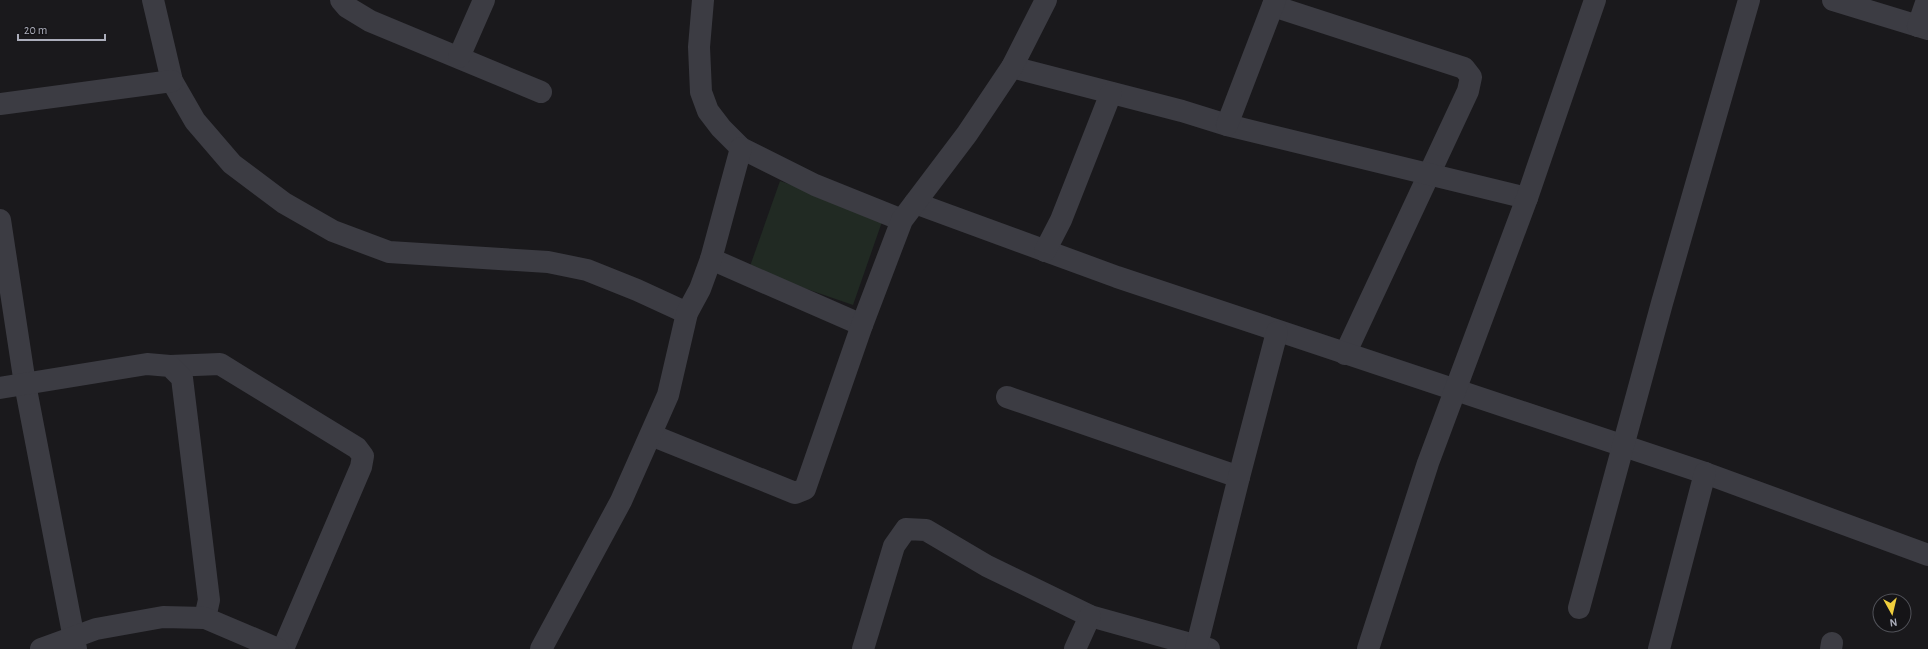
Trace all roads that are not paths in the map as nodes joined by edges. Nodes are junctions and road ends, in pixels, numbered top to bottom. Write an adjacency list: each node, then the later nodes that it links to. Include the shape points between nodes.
1 (153, 0): 14 (street)
2 (341, 0): 12 (street, via 347,7 370,21)
3 (484, 0): 12 (street)
4 (703, 0): 19 (street, via 699,47 701,92 708,111)
5 (1046, 0): 13 (street)
6 (1595, 0): 21 (street)
7 (1749, 0): 37 (street)
8 (1833, 0): 11 (street)
9 (1927, 0): 11 (street)
10 (1274, 3): 18 (street); 20 (street, via 1464,68 1471,77 1468,91)
11 (1923, 27)
12 (459, 57): 15 (street)
13 (1012, 67): 16 (street); 22 (street, via 967,134)
14 (172, 82): 17 (street); 27 (street, via 195,121 232,164 284,203 333,231 389,252 548,262 587,270)
15 (541, 92)
16 (1111, 93): 18 (street); 25 (street, via 1061,220)
17 (0, 104)
18 (1227, 125): 20 (street)
19 (741, 148): 24 (street, via 816,185); 26 (street)
20 (1430, 175): 21 (street); 30 (street)
21 (1527, 198): 34 (street)
22 (915, 203): 24 (street); 25 (street)
23 (0, 220): 32 (street)
24 (902, 220): 28 (street)
25 (1045, 251): 29 (street)
26 (711, 259): 27 (street, via 700,289); 28 (street)
27 (687, 313): 36 (street, via 668,395)
28 (862, 325): 36 (street, via 805,489 795,493)
29 (1277, 332): 30 (street); 39 (street)
30 (1345, 354): 34 (street)
31 (170, 366): 32 (street, via 148,364); 43 (street, via 182,378 209,600); 48 (street, via 220,364 357,448 363,456 362,467)
32 (25, 384): 33 (street); 44 (street)
33 (0, 388)
34 (1456, 390): 37 (street); 52 (street, via 1428,463)
35 (1008, 397): 39 (street)
36 (651, 435): 49 (street, via 621,501)
37 (1624, 446): 38 (street); 41 (street)
38 (1705, 473): 40 (street); 53 (street)
39 (1239, 477): 45 (street)
40 (1928, 555)
41 (1579, 608)
42 (1090, 616): 45 (street); 50 (street, via 987,566 926,530 906,529 894,546); 51 (street)
43 (205, 618): 44 (street, via 163,617 96,629); 47 (street)
44 (75, 644): 46 (street)
45 (1201, 648)
46 (41, 649)
47 (278, 649)
48 (283, 649)
49 (541, 649)
50 (863, 649)
51 (1075, 649)
52 (1368, 649)
53 (1659, 649)

